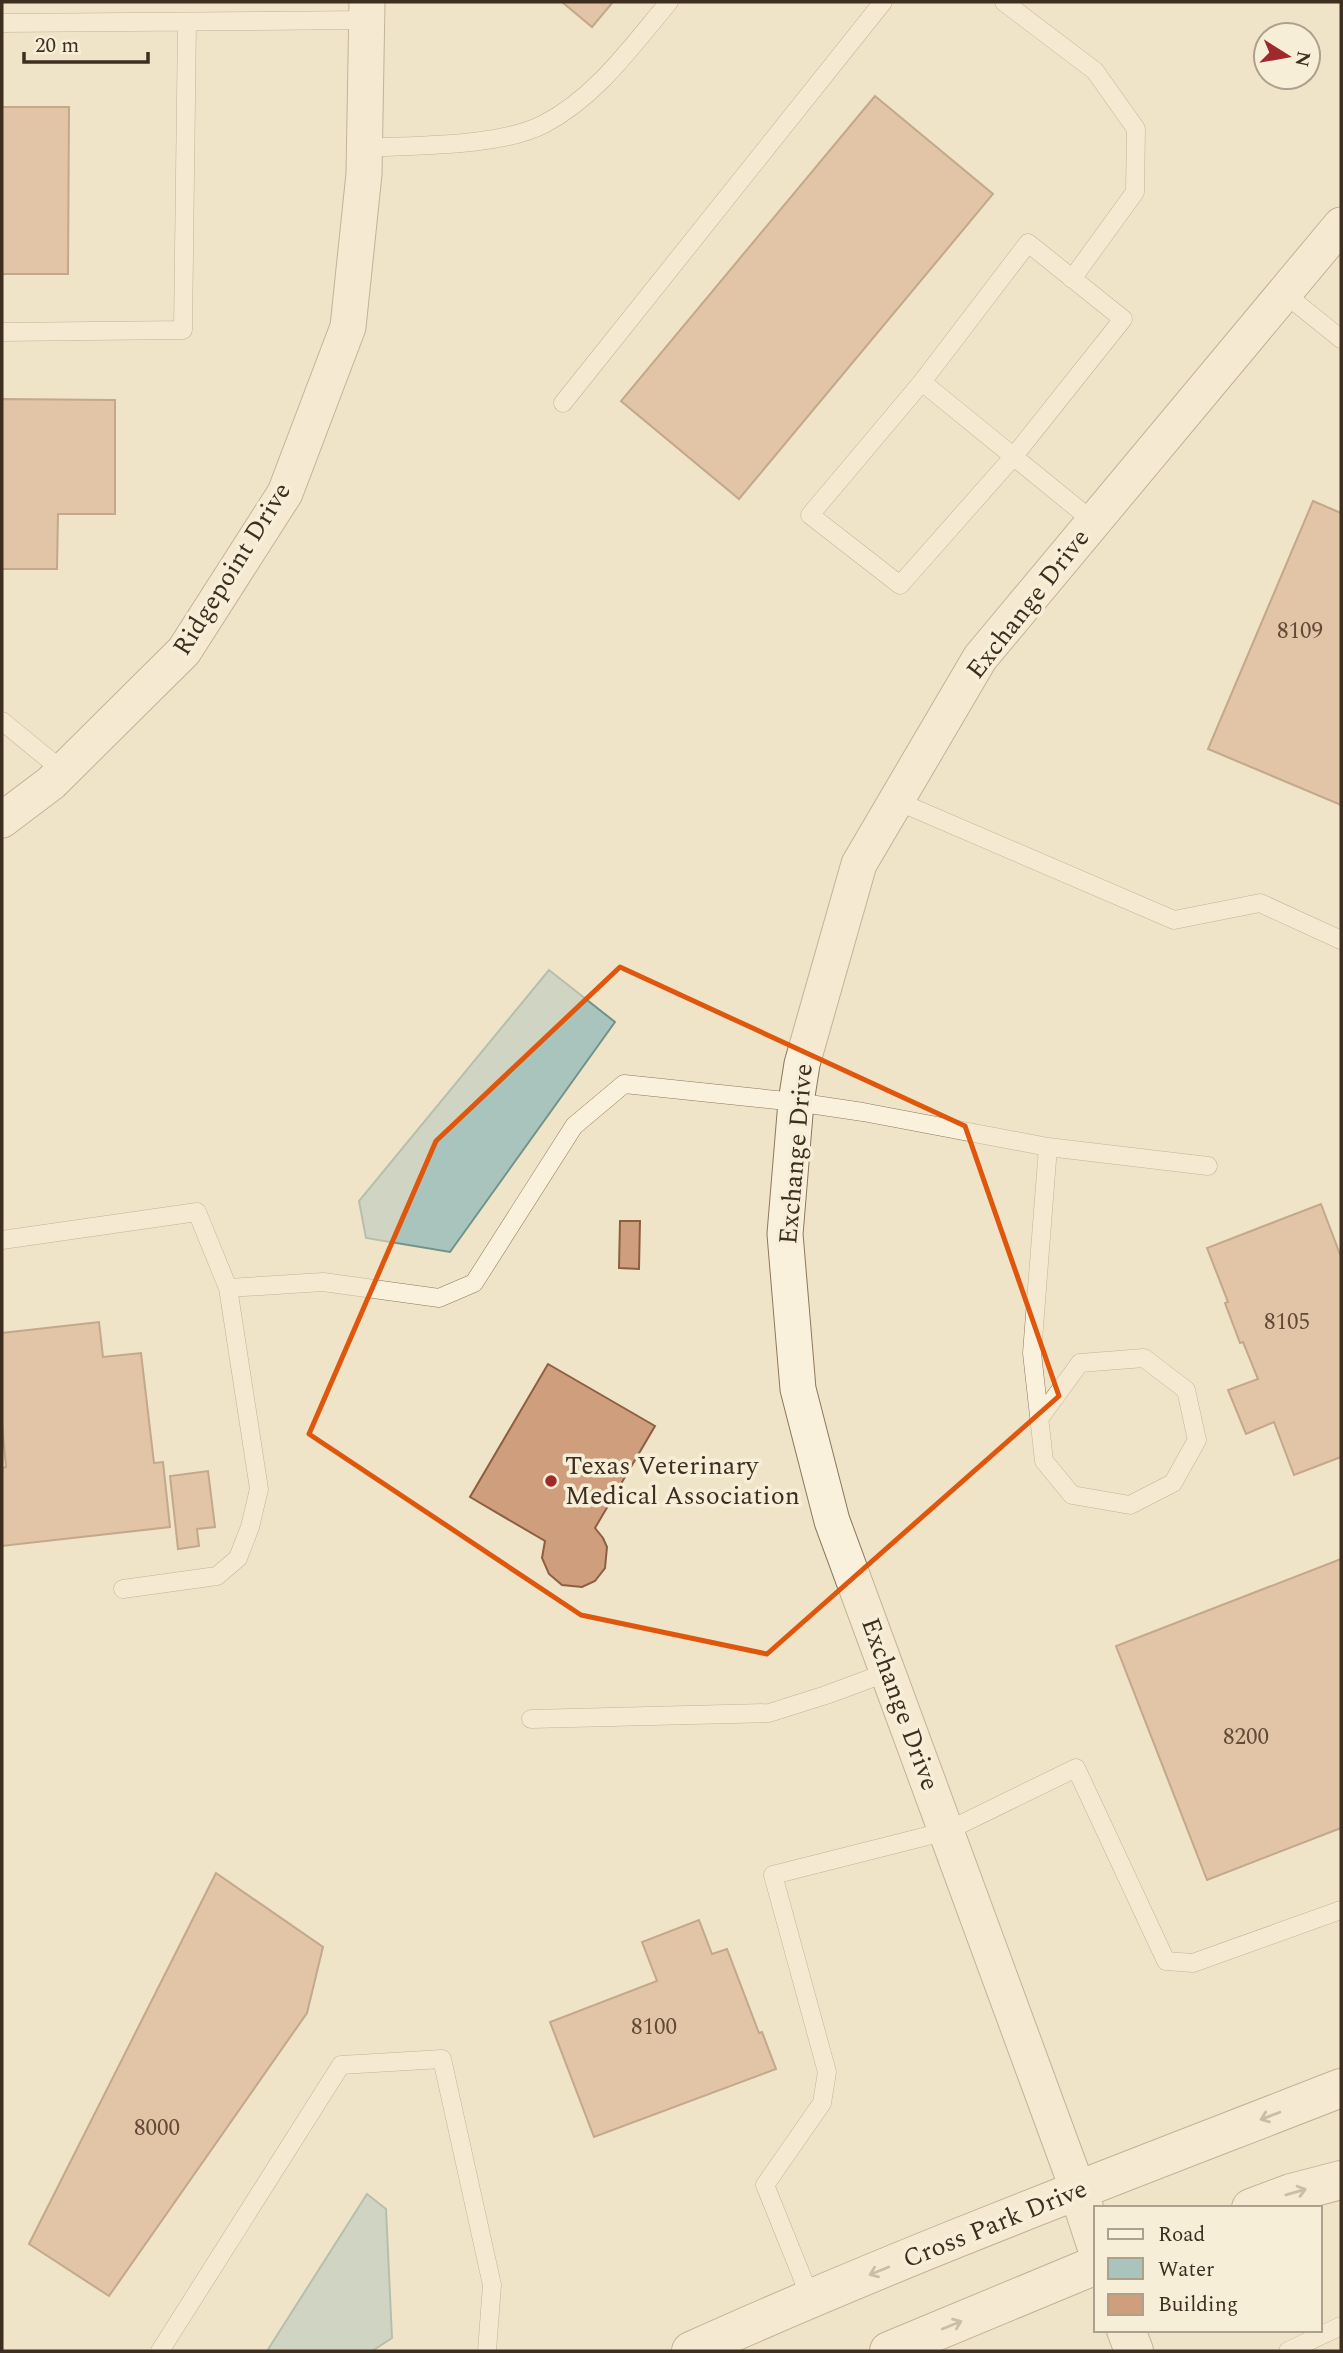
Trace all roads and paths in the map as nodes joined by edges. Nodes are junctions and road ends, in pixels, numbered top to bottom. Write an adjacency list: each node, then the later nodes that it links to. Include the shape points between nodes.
1 (669, 2): 7 (lane, via 613,69 543,125 492,140)
2 (883, 2): 14 (lane)
3 (1004, 2): 9 (lane, via 1095,71 1136,129 1135,192)
4 (367, 11): 5 (lane); 7 (street, Ridgepoint Drive)
5 (187, 22): 6 (lane); 11 (lane, via 183,330)
6 (2, 23)
7 (365, 148): 18 (street, Ridgepoint Drive, via 348,327 285,493 184,651)
8 (1341, 225): 10 (street, Exchange Drive)
9 (1072, 279): 13 (lane, via 1028,243); 15 (lane, via 1123,319)
10 (1284, 293): 12 (lane); 16 (street, Exchange Drive)
11 (2, 332)
12 (1341, 339)
13 (922, 382): 15 (lane); 15 (lane, via 810,515 900,585)
14 (563, 403)
15 (1014, 456): 16 (lane)
16 (1094, 522): 19 (street, Exchange Drive, via 980,658)
17 (2, 721): 18 (lane)
18 (63, 771): 20 (street, Ridgepoint Drive)
19 (897, 801): 21 (lane, via 1174,919 1260,903); 22 (street, Exchange Drive, via 859,864 802,1064)
20 (2, 820)
21 (1341, 940)
22 (796, 1102): 23 (lane); 26 (lane, via 624,1084 574,1126 474,1283 439,1298 323,1282); 29 (street, Exchange Drive, via 785,1234 798,1389 832,1521)
23 (1048, 1147): 24 (lane); 27 (lane, via 1032,1353)
24 (1208, 1166)
25 (2, 1240): 26 (lane, via 197,1212)
26 (228, 1288): 28 (lane, via 259,1489 250,1527 238,1558 217,1576)
27 (1039, 1419): 27 (lane, via 1044,1461 1072,1495 1130,1505 1172,1483 1197,1440 1186,1390 1144,1358 1080,1363)
28 (123, 1589)
29 (888, 1672): 30 (lane, via 769,1713); 31 (street, Exchange Drive)
30 (531, 1719)
31 (947, 1831): 32 (lane, via 1076,1768 1166,1961 1193,1963); 35 (street, Exchange Drive); 39 (lane, via 773,1875 827,2072 822,2103 765,2185)
32 (1341, 1910)
33 (1341, 2088): 35 (street, Cross Park Drive, one-way to 35)
34 (1341, 2180): 36 (street, one-way to 34)
35 (1078, 2190): 37 (street, Exchange Drive); 39 (street, Cross Park Drive, one-way to 39)
36 (1256, 2206)
37 (1094, 2239)
38 (1094, 2267): 45 (street, one-way to 38)
39 (811, 2299): 44 (street, Cross Park Drive)
40 (1341, 2326): 47 (lane)
41 (1127, 2332): 46 (street)
42 (160, 2351): 43 (lane, via 341,2065 442,2059 492,2285)
43 (486, 2351)
44 (691, 2351)
45 (889, 2351)
46 (1134, 2351)
47 (1288, 2351)

